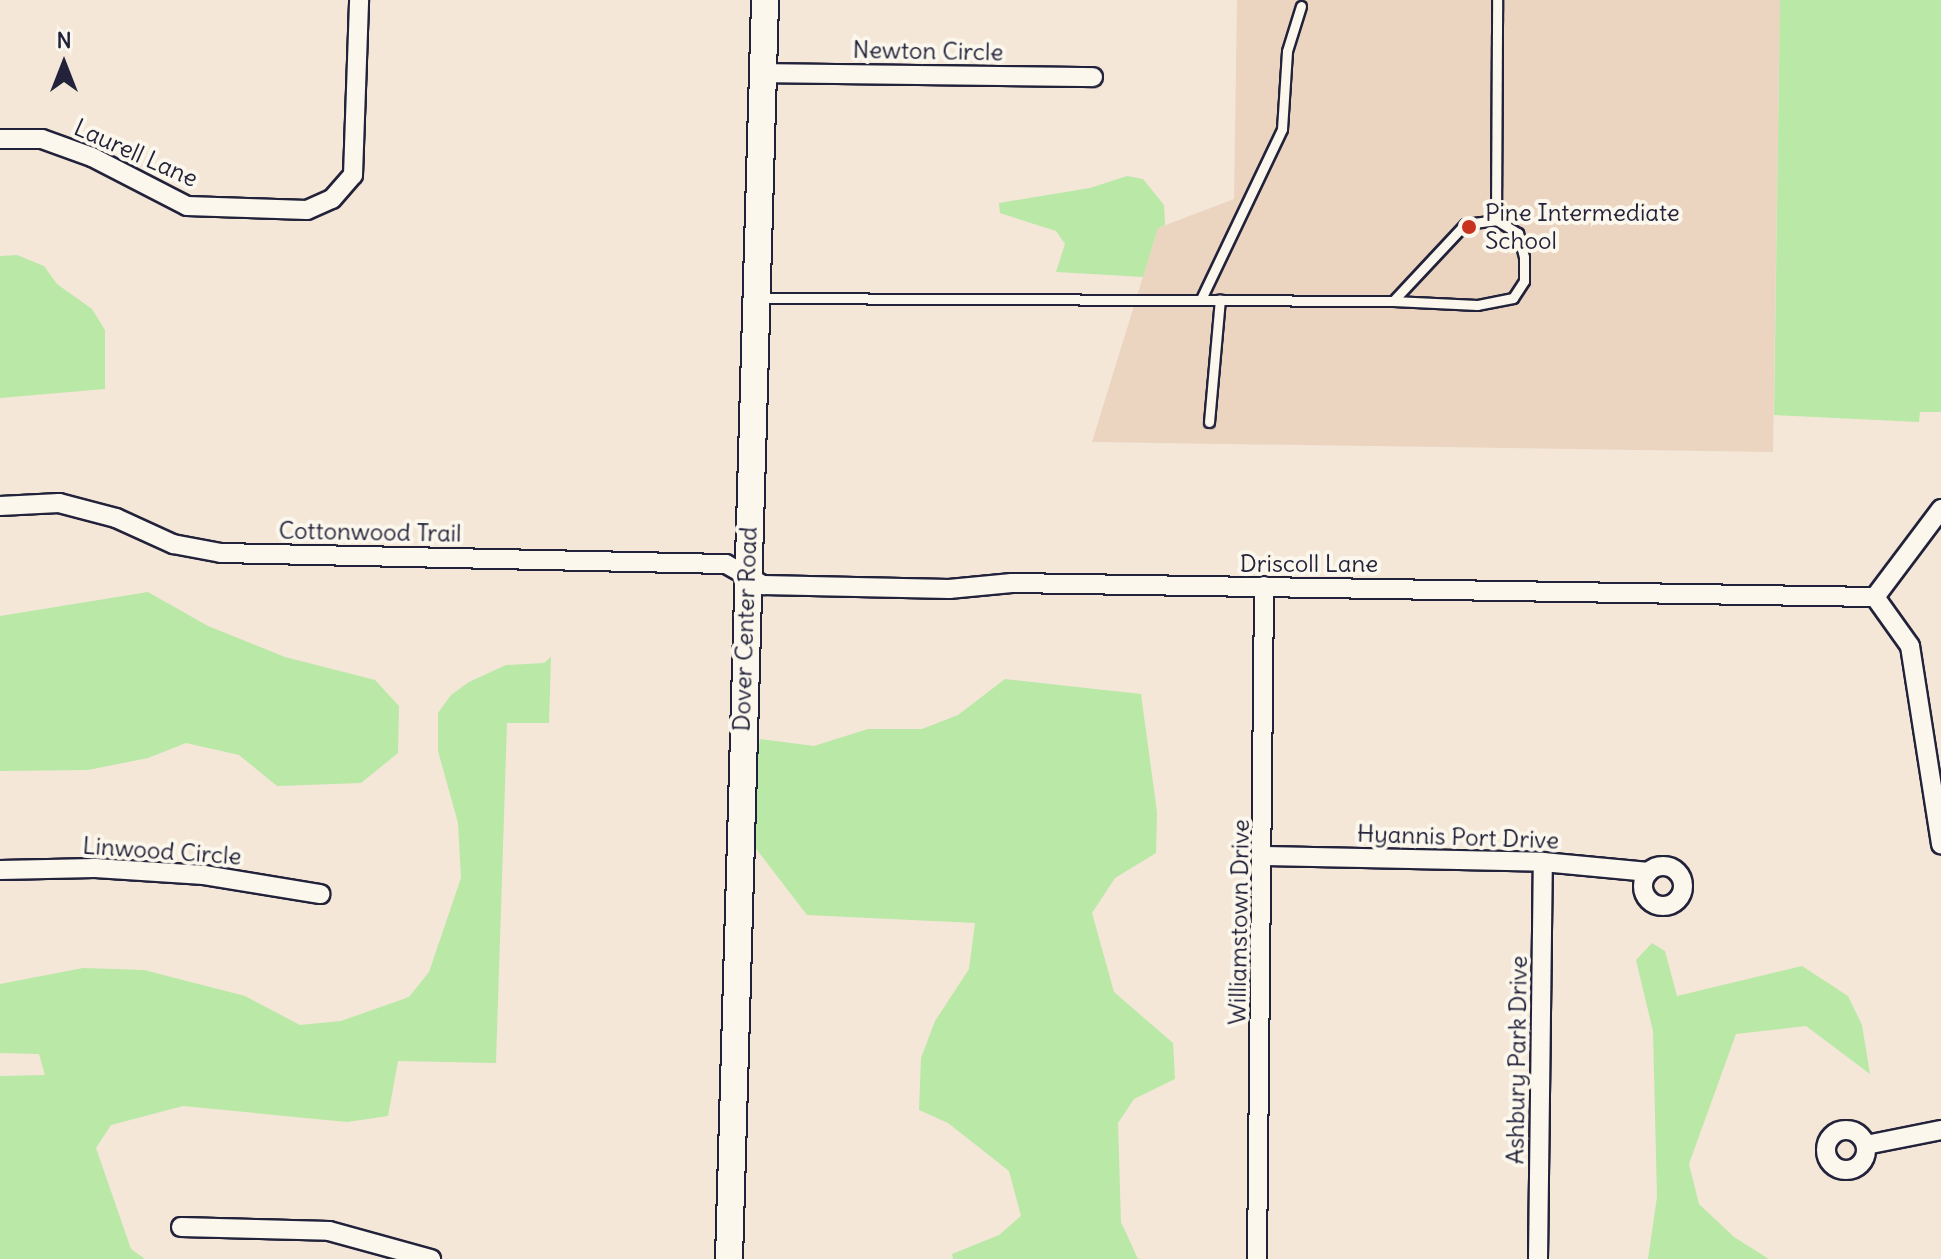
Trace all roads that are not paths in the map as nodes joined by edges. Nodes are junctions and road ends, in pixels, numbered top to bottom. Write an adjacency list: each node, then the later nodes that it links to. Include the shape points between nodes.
1 (359, 0): 7 (street, Laurell Lane, via 353,175 332,199 307,210 187,206 92,157 42,139)
2 (765, 0): 5 (street, Dover Center Road)
3 (1497, 0): 8 (lane)
4 (1301, 6): 10 (lane, via 1287,51 1282,129)
5 (763, 73): 6 (street, Newton Circle); 9 (street, Dover Center Road)
6 (1093, 77)
7 (0, 139)
8 (1496, 220): 12 (lane, via 1465,224); 12 (lane, via 1518,233 1524,257 1524,281 1513,298 1477,305)
9 (756, 298): 10 (lane); 16 (street, Dover Center Road)
10 (1201, 299): 11 (lane)
11 (1220, 299): 12 (lane); 13 (lane)
12 (1393, 301)
13 (1209, 422)
14 (0, 506): 16 (street, Cottonwood Trail, via 59,503 116,518 173,544 221,553 726,564)
15 (1941, 509): 18 (street)
16 (746, 575): 17 (street, Driscoll Lane, via 763,585 833,588 949,589 1012,583); 29 (street, Dover Center Road)
17 (1264, 586): 18 (street, Driscoll Lane); 20 (street, Williamstown Drive)
18 (1875, 597): 19 (street, via 1910,646)
19 (1941, 845)
20 (1265, 856): 21 (street, Hyannis Port Drive); 30 (street, Williamstown Drive)
21 (1543, 862): 23 (street, Hyannis Port Drive); 31 (street, Ashbury Park Drive)
22 (0, 870): 24 (street, Linwood Circle, via 95,868 189,874)
23 (1649, 872)
24 (320, 894)
25 (1941, 1130): 26 (street)
26 (1866, 1145)
27 (181, 1227): 28 (street, via 329,1231)
28 (431, 1259)
29 (729, 1259)
30 (1257, 1259)
31 (1538, 1259)

